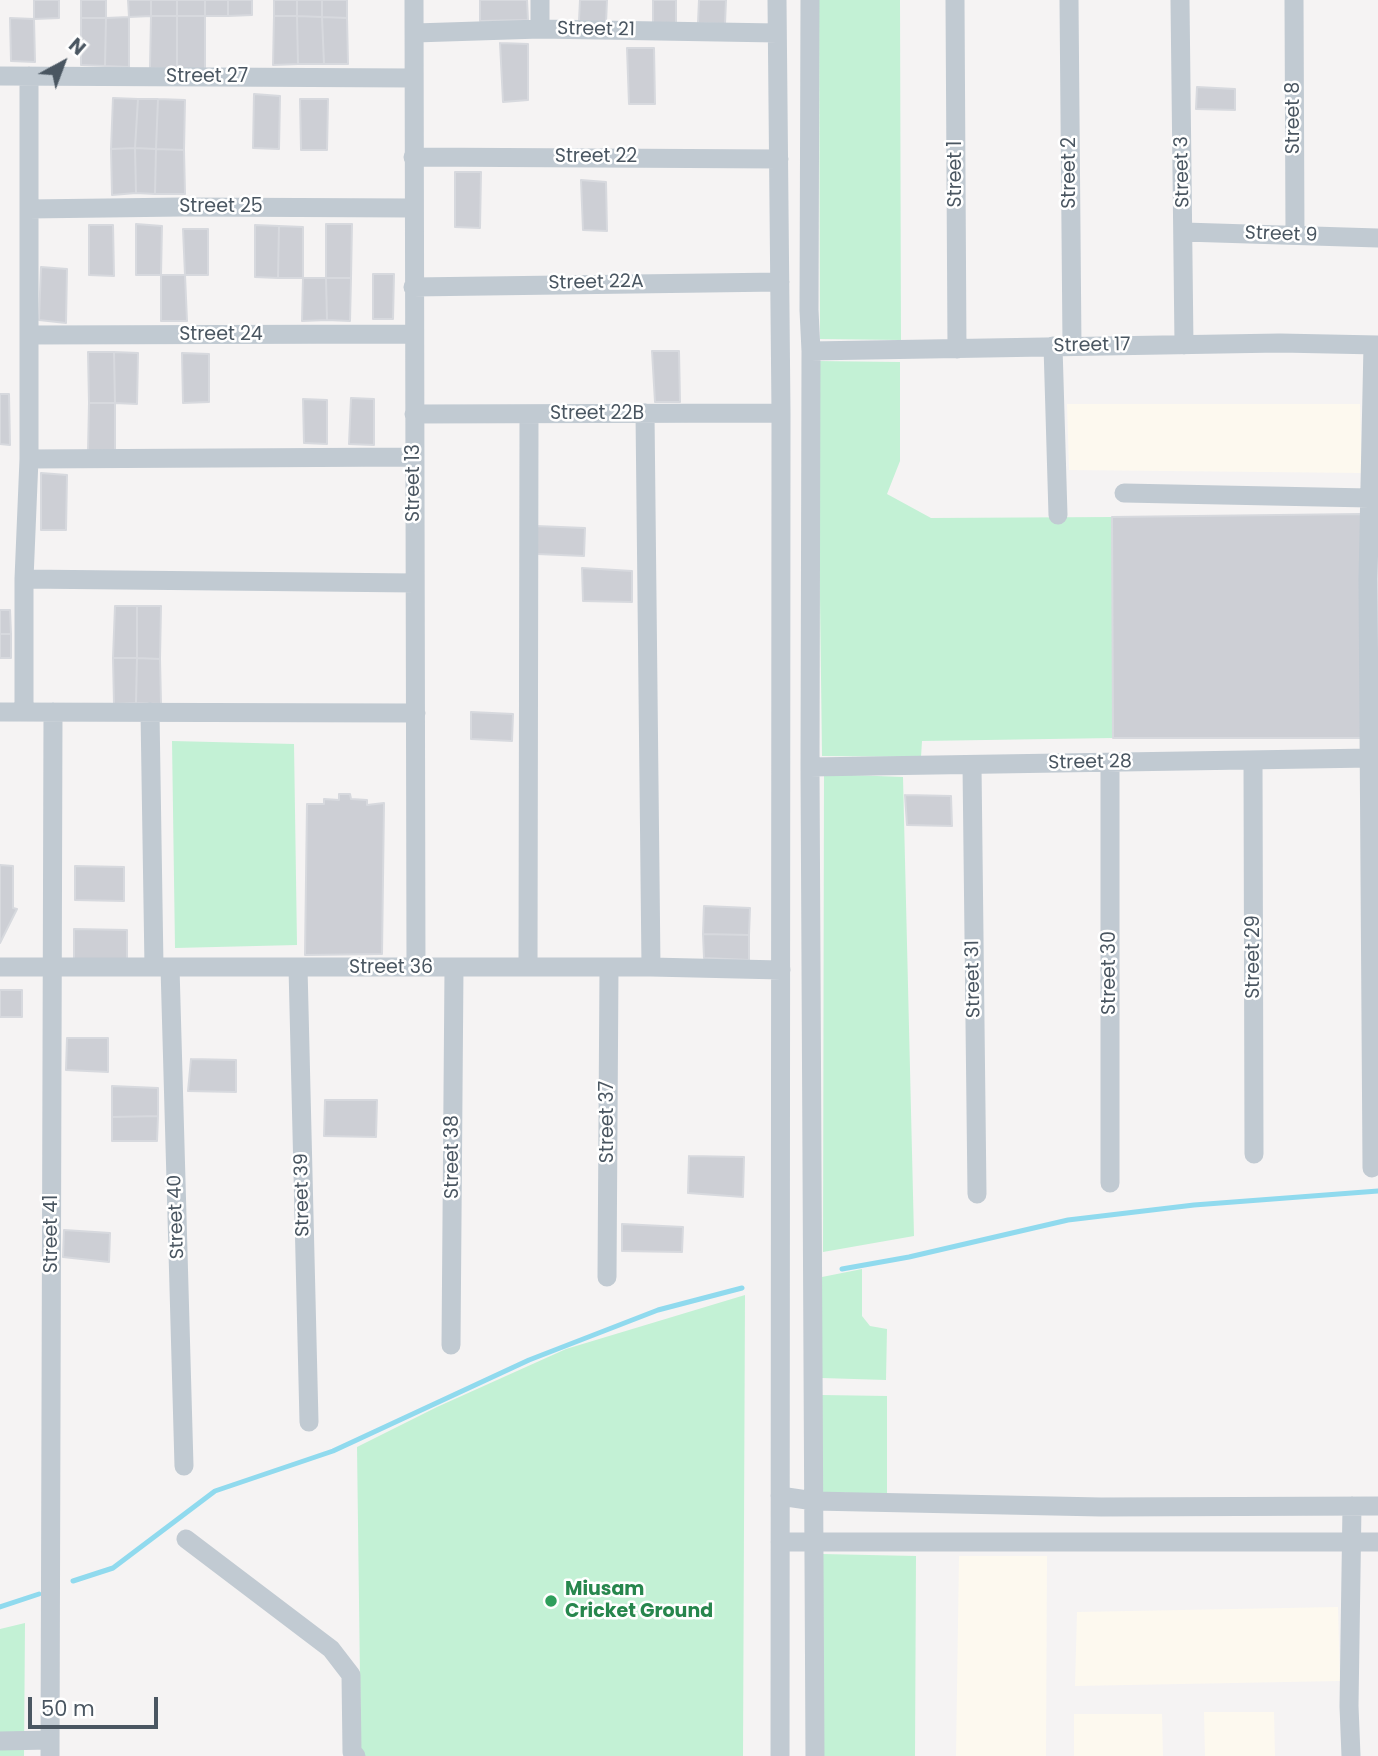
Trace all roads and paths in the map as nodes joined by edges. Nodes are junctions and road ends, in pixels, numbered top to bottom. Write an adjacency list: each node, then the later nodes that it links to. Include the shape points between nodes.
1 (414, 0): 10 (street, Street 13)
2 (540, 0): 9 (street)
3 (777, 0): 11 (street)
4 (810, 0): 16 (street)
5 (955, 0): 31 (street, Street 1)
6 (1069, 0): 30 (street, Street 2)
7 (1180, 0): 21 (street, Street 3)
8 (1294, 0): 22 (street, Street 8)
9 (540, 29): 10 (street, Street 21); 11 (street, Street 21)
10 (415, 33): 14 (street, Street 13)
11 (778, 33): 15 (street)
12 (0, 76): 13 (street, Street 27)
13 (29, 76): 14 (street, Street 27); 20 (street)
14 (414, 78): 17 (street, Street 13)
15 (778, 100): 16 (street); 18 (street)
16 (811, 102): 32 (street)
17 (413, 157): 18 (street, Street 22); 19 (street, Street 13)
18 (779, 159): 24 (street)
19 (413, 208): 20 (street, Street 25); 25 (street, Street 13)
20 (29, 209): 27 (street)
21 (1184, 232): 22 (street, Street 9); 28 (street, Street 3)
22 (1295, 235): 23 (street, Street 9)
23 (1378, 238)
24 (780, 282): 25 (street, Street 22A); 34 (street)
25 (413, 287): 26 (street, Street 13)
26 (413, 334): 27 (street, Street 24); 35 (street, Street 13)
27 (29, 335): 38 (street)
28 (1184, 345): 29 (street, Street 17); 30 (street, Street 17)
29 (1375, 345): 39 (street)
30 (1062, 346): 31 (street, Street 17); 42 (street, Street 2)
31 (957, 349): 32 (street, Street 17)
32 (811, 351): 44 (street)
33 (645, 413): 34 (street, Street 22B); 36 (street, Street 22B); 69 (street)
34 (781, 413): 43 (street)
35 (414, 414): 36 (street, Street 22B); 37 (street, Street 13)
36 (529, 414): 67 (street)
37 (414, 457): 38 (street); 47 (street, Street 13)
38 (29, 459): 45 (street)
39 (1374, 466): 41 (street)
40 (1124, 493): 41 (street)
41 (1370, 498): 46 (street)
42 (1058, 515)
43 (780, 523): 44 (street); 59 (street)
44 (810, 525): 58 (street)
45 (24, 579): 47 (street); 50 (street)
46 (1373, 579): 48 (street)
47 (415, 583): 53 (street, Street 13)
48 (1374, 687): 54 (street)
49 (0, 712): 50 (street)
50 (24, 712): 51 (street)
51 (53, 712): 52 (street); 62 (street, Street 41)
52 (150, 712): 53 (street); 64 (street, Street 40)
53 (416, 713): 66 (street, Street 13)
54 (1371, 758): 55 (street, Street 28); 61 (street)
55 (1254, 761): 56 (street, Street 28); 72 (street, Street 29)
56 (1110, 763): 57 (street, Street 28); 74 (street, Street 30)
57 (972, 765): 58 (street, Street 28); 75 (street, Street 31)
58 (810, 767): 60 (street)
59 (781, 886): 60 (street); 71 (street)
60 (811, 887): 81 (street)
61 (1374, 941): 73 (street)
62 (52, 966): 63 (street, Street 36); 64 (street, Street 36); 90 (street, Street 41)
63 (0, 967)
64 (162, 967): 65 (street, Street 36); 79 (street, Street 40)
65 (298, 967): 66 (street, Street 36); 78 (street, Street 39)
66 (416, 967): 70 (street, Street 36)
67 (528, 967): 68 (street, Street 36); 70 (street, Street 36)
68 (609, 967): 69 (street, Street 36); 76 (street, Street 37)
69 (651, 967): 71 (street, Street 36)
70 (454, 968): 77 (street, Street 38)
71 (781, 970): 80 (street)
72 (1254, 1154)
73 (1372, 1168)
74 (1110, 1184)
75 (977, 1194)
76 (607, 1277)
77 (451, 1345)
78 (309, 1422)
79 (184, 1466)
80 (780, 1496): 81 (street); 85 (street)
81 (814, 1500): 82 (street, via 1101,1507); 88 (street)
82 (1352, 1506): 83 (street); 86 (street)
83 (1378, 1506)
84 (186, 1539): 91 (street, via 331,1649 351,1675 352,1752)
85 (780, 1542): 88 (street); 92 (street)
86 (1352, 1542): 87 (street); 88 (street); 94 (street)
87 (1378, 1542)
88 (814, 1544): 93 (street)
89 (0, 1741): 90 (street)
90 (50, 1748)
91 (356, 1756)
92 (780, 1756)
93 (815, 1756)
94 (1352, 1756)

